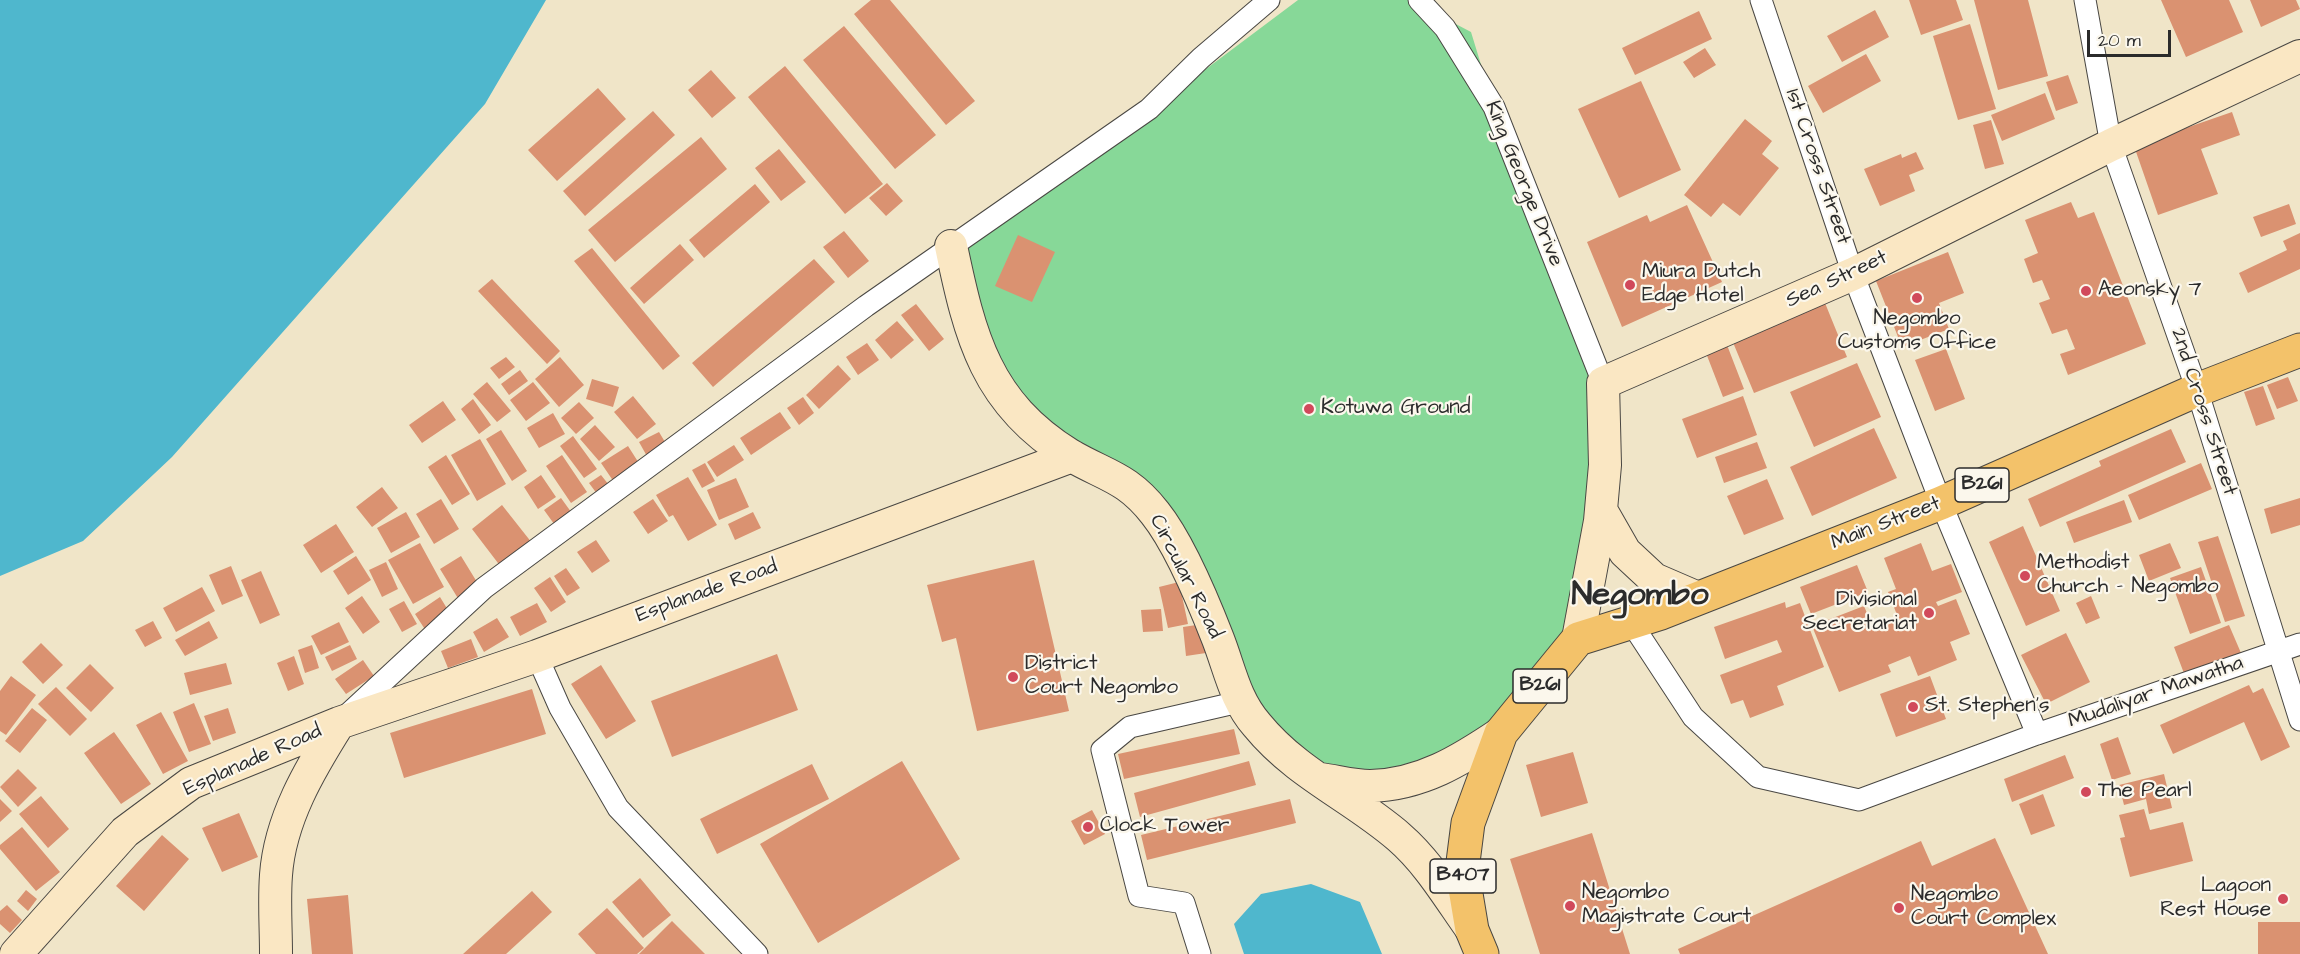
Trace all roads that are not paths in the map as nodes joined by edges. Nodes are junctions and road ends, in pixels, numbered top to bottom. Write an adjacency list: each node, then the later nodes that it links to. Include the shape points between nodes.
1 (1269, 0): 7 (street, via 1149,109)
2 (1419, 0): 10 (street, King George Drive, via 1445,28 1494,107)
3 (1761, 0): 8 (street, 1st Cross Street)
4 (2085, 0): 6 (street, 2nd Cross Street)
5 (2300, 56): 6 (street, Sea Street)
6 (2111, 145): 8 (street, Sea Street); 11 (street, 2nd Cross Street)
7 (951, 246): 12 (street, Circular Road, via 970,331 1000,391 1031,428); 22 (street, via 484,588)
8 (1853, 274): 10 (street, Sea Street); 13 (street, 1st Cross Street)
9 (2300, 350): 11 (main road, Main Street / B261)
10 (1603, 383): 14 (street, via 1605,465)
11 (2197, 390): 13 (main road, Main Street / B261); 18 (street, 2nd Cross Street)
12 (1072, 456): 19 (street, Esplanade Road); 20 (street, Circular Road, via 1121,479 1156,514 1218,639)
13 (1941, 503): 15 (main road, Main Street / B261); 24 (street, 1st Cross Street)
14 (1601, 510): 15 (street, via 1625,552 1654,579); 17 (street)
15 (1698, 598): 16 (main road, Main Street / B261)
16 (1632, 624): 17 (main road, Main Street / B261); 24 (street, Mudaliyar Mawatha, via 1693,717 1758,777 1859,800)
17 (1578, 639): 23 (main road, B261)
18 (2290, 647): 21 (street, 2nd Cross Street); 24 (street, Mudaliyar Mawatha)
19 (537, 656): 22 (street, Esplanade Road); 29 (street, via 560,708 618,808)
20 (1239, 702): 25 (street, Circular Road, via 1270,740); 30 (street, via 1130,727 1102,750 1139,896 1184,903)
21 (2300, 720)
22 (339, 723): 27 (street, Esplanade Road, via 191,783 124,832); 28 (street, Esplanade Road, via 289,816 276,874)
23 (1501, 733): 25 (street, via 1460,760 1413,779 1369,786); 26 (main road, B407, via 1468,823 1462,870)
24 (2037, 734)
25 (1313, 778): 26 (street, Circular Road, via 1398,836 1421,857)
26 (1477, 942)
27 (16, 954)
28 (276, 954)
29 (757, 954)
30 (1200, 954)

